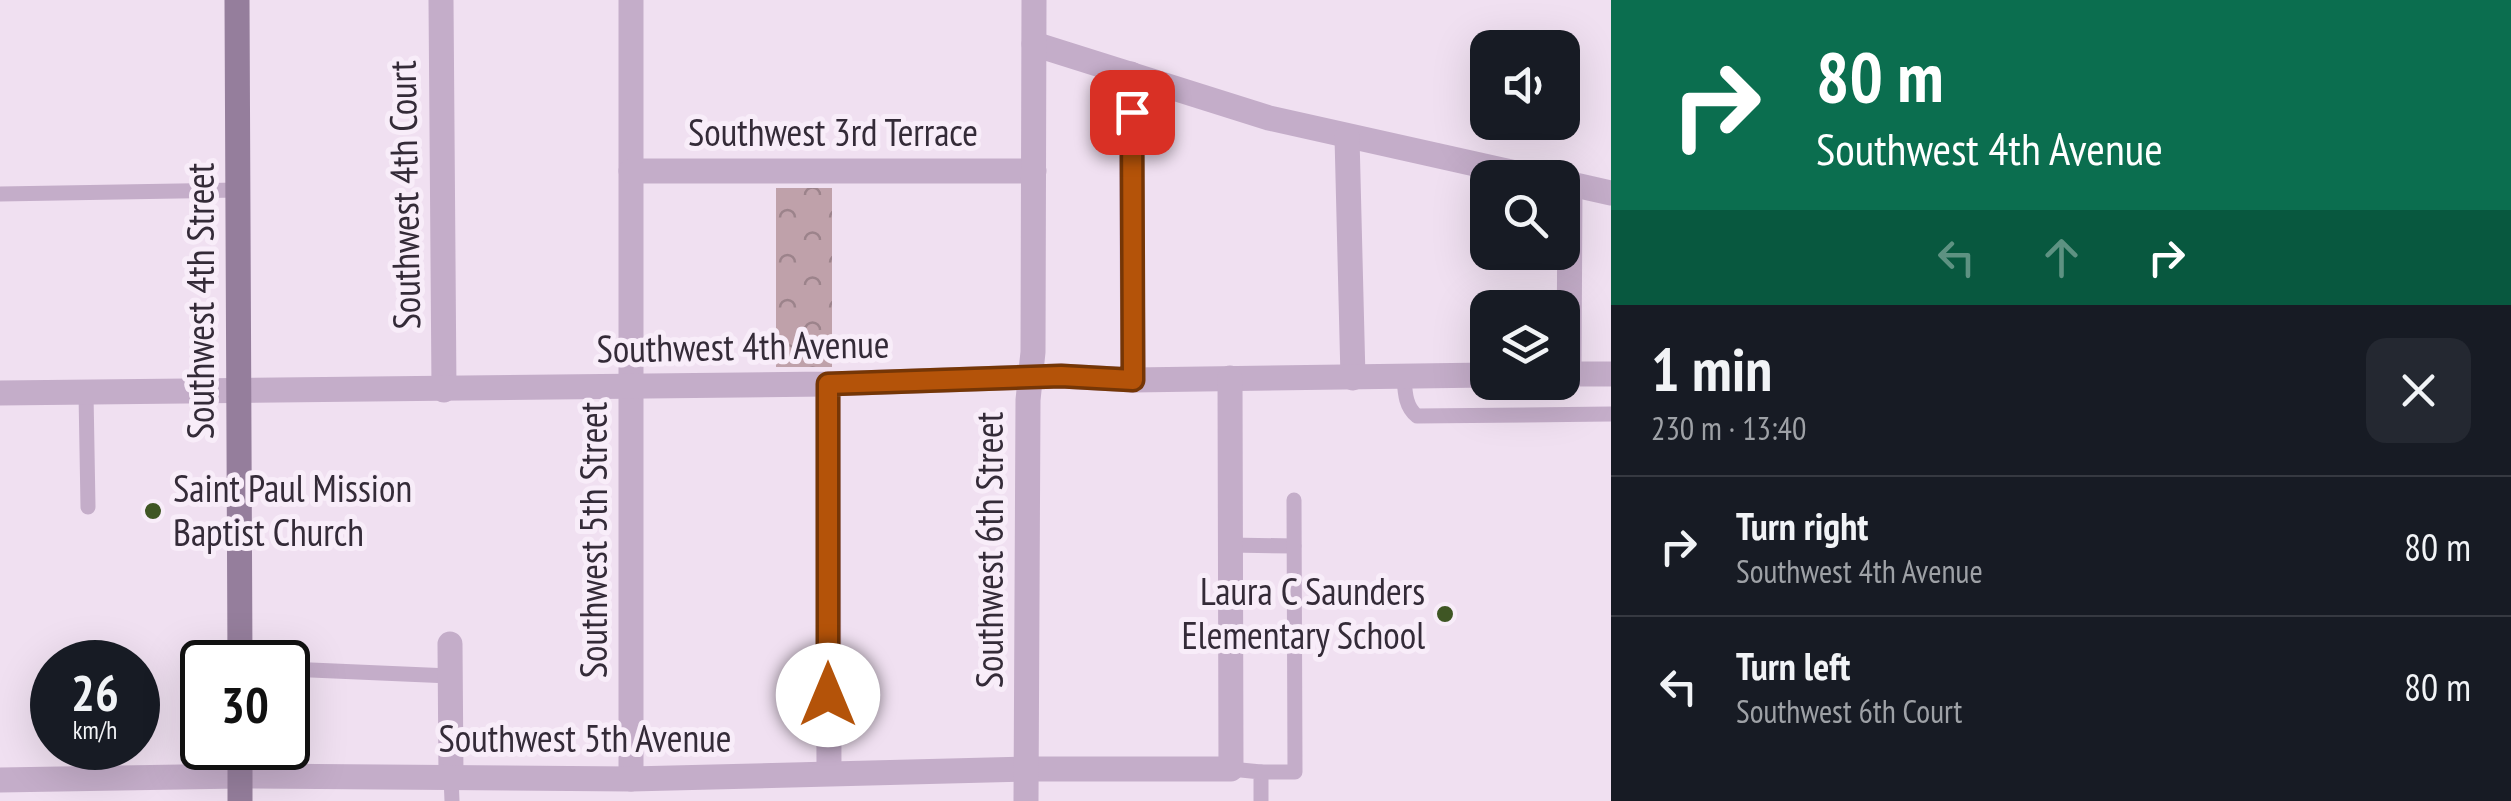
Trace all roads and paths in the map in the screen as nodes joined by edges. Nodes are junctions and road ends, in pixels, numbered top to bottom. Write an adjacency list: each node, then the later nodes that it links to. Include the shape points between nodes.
1 (237, 0): 12 (street, Southwest 4th Street)
2 (441, 0): 25 (street, Southwest 4th Court)
3 (631, 0): 9 (street, Southwest 5th Street)
4 (1034, 0): 5 (street, Southwest 6th Street)
5 (1034, 44): 6 (street); 10 (street, Southwest 6th Street)
6 (1131, 74): 7 (street); 22 (street)
7 (1347, 137): 8 (street); 21 (street)
8 (1470, 163)
9 (632, 171): 10 (street, Southwest 3rd Terrace); 24 (street, Southwest 5th Street)
10 (1034, 171): 18 (street, Southwest 6th Street)
11 (1580, 186): 13 (street)
12 (238, 190): 14 (lane); 26 (street, Southwest 4th Street)
13 (1611, 193)
14 (0, 194)
15 (1580, 374): 16 (street)
16 (1611, 374)
17 (1470, 376): 19 (street, Southwest 4th Avenue)
18 (1030, 377): 22 (street, Southwest 4th Avenue); 23 (street, Southwest 4th Avenue); 38 (street, Southwest 6th Street)
19 (1404, 377): 21 (street, Southwest 4th Avenue); 29 (lane, via 1406,400 1417,416)
20 (1230, 378): 21 (street, Southwest 4th Avenue); 22 (street, Southwest 4th Avenue); 32 (street)
21 (1353, 378)
22 (1133, 380)
23 (828, 384): 24 (street, Southwest 4th Avenue); 41 (street)
24 (632, 387): 25 (street, Southwest 4th Avenue); 42 (street, Southwest 5th Street)
25 (444, 390): 26 (street, Southwest 4th Avenue)
26 (240, 392): 28 (street, Southwest 4th Avenue); 34 (street, Southwest 4th Street)
27 (0, 393): 28 (street, Southwest 4th Avenue)
28 (86, 393): 31 (lane)
29 (1611, 414)
30 (1294, 500): 33 (lane)
31 (88, 507)
32 (1230, 545): 33 (lane); 39 (street)
33 (1294, 546): 40 (lane, via 1295,772)
34 (240, 640)
35 (450, 644): 37 (street)
36 (310, 670): 37 (lane)
37 (450, 676): 45 (street)
38 (1026, 769): 39 (street, Southwest 5th Avenue); 41 (street, Southwest 5th Avenue); 46 (street, Southwest 6th Street)
39 (1231, 769): 40 (lane)
40 (1261, 772): 47 (lane)
41 (828, 773): 42 (street, Southwest 5th Avenue)
42 (632, 779): 45 (street, Southwest 5th Avenue)
43 (0, 780): 44 (street, Southwest 5th Avenue)
44 (240, 789): 45 (street, Southwest 5th Avenue)
45 (452, 789)
46 (1026, 801)
47 (1261, 801)

